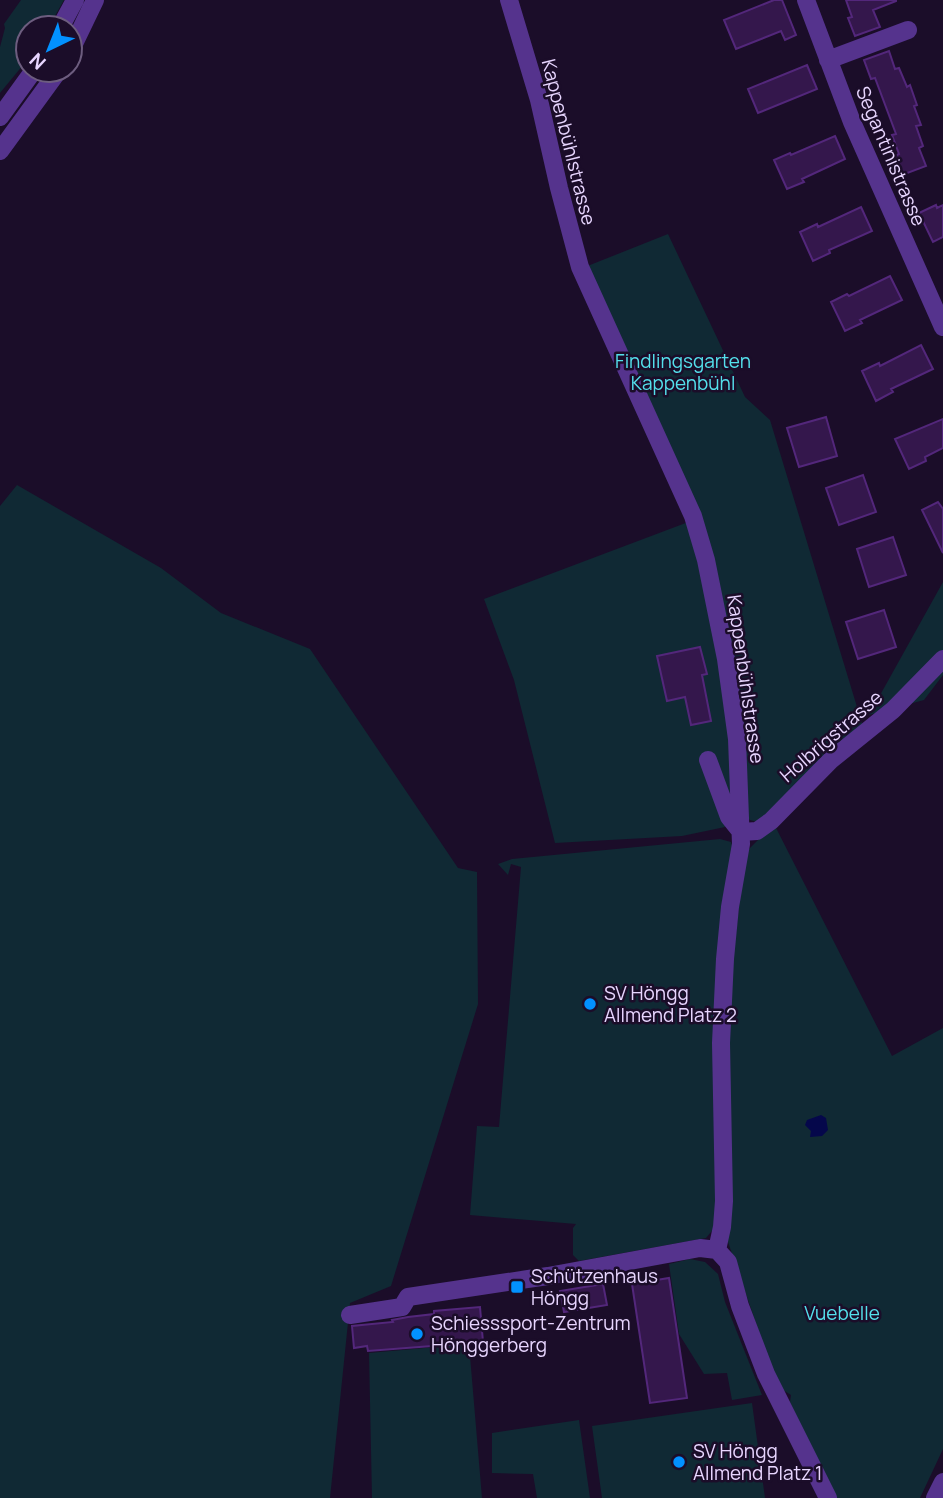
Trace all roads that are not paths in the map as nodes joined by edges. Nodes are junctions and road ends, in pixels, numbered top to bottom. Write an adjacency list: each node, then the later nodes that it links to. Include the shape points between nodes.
1 (95, 0): 4 (street)
2 (509, 0): 16 (street, Kappenbühlstrasse, via 580,267 693,516 706,560 737,739)
3 (806, 0): 6 (street, Segantinistrasse)
4 (84, 23)
5 (908, 30): 6 (street)
6 (828, 60): 13 (street, Segantinistrasse)
7 (22, 84): 10 (street)
8 (25, 84): 11 (street)
9 (50, 84): 12 (street)
10 (0, 105)
11 (0, 117)
12 (0, 151)
13 (943, 327)
14 (943, 659): 16 (street, Holbrigstrasse, via 771,821 757,831)
15 (708, 760): 16 (street, via 729,817)
16 (741, 832): 17 (street, Kappenbühlstrasse, via 725,959 721,1043 724,1201)
17 (717, 1250): 18 (street, via 701,1248 408,1297 402,1307); 20 (street, via 728,1262 766,1374)
18 (349, 1315)
19 (943, 1482): 21 (street)
20 (828, 1498)
21 (935, 1498)

